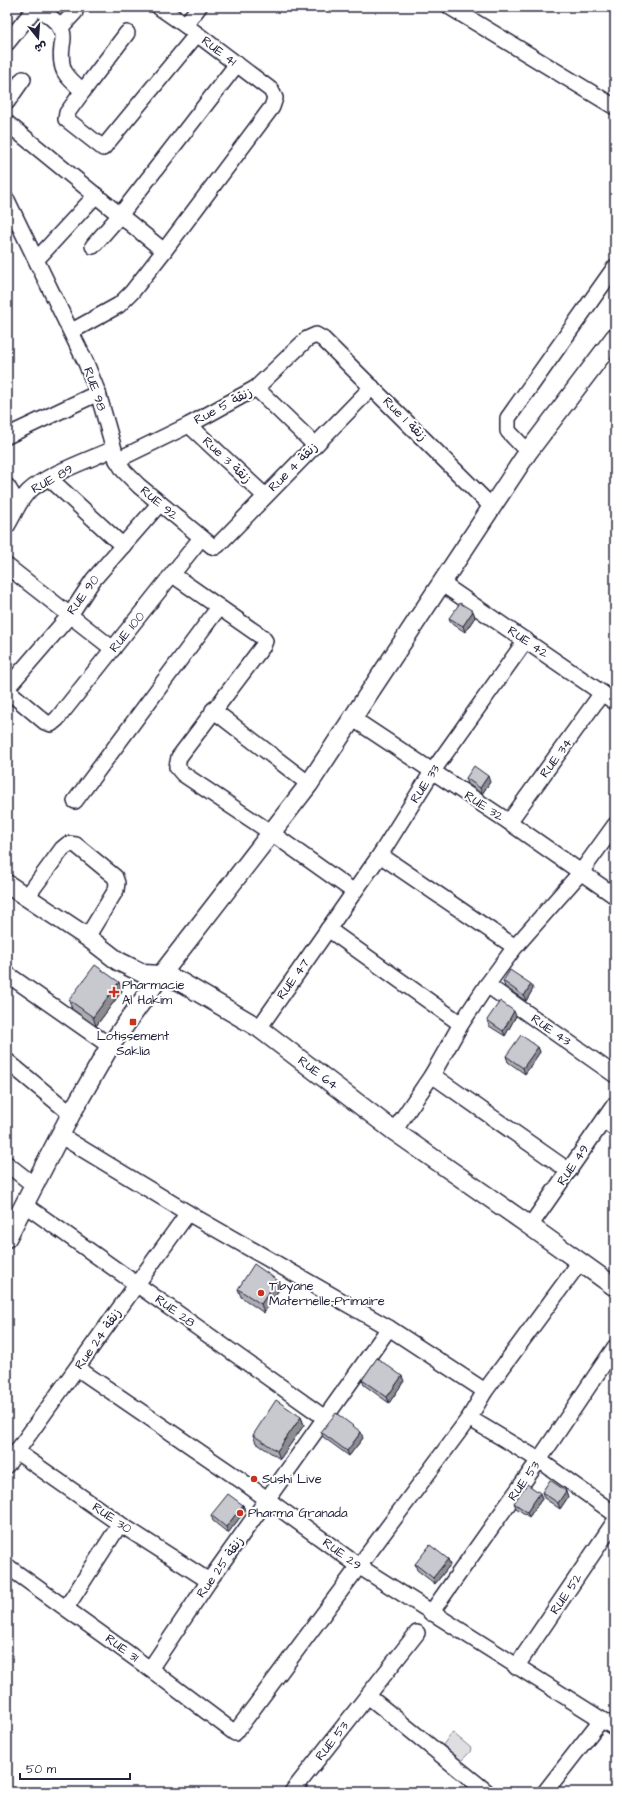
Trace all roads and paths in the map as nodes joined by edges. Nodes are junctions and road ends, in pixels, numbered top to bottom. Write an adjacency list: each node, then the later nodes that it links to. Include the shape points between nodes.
1 (37, 7): 6 (street); 9 (street)
2 (159, 7): 7 (street, RUE 41)
3 (199, 7): 7 (street)
4 (450, 7): 14 (street)
5 (75, 12): 6 (street)
6 (60, 28): 12 (street, via 63,32 62,69)
7 (191, 29): 10 (street, RUE 41); 12 (street, via 103,148 69,122 65,116)
8 (127, 33): 12 (street)
9 (7, 43)
10 (237, 64): 18 (street); 20 (street, RUE 41, via 271,90 275,98 272,107)
11 (23, 79): 13 (street)
12 (83, 91)
13 (7, 102)
14 (615, 107)
15 (7, 123): 16 (street)
16 (96, 195): 18 (street); 21 (street)
17 (7, 200): 21 (street, RUE 98)
18 (121, 214): 19 (street); 20 (street)
19 (93, 246)
20 (164, 251): 23 (street, via 132,292 119,304)
21 (36, 259): 23 (street, RUE 98)
22 (615, 267): 32 (street, via 508,418 508,431)
23 (72, 331): 28 (street, RUE 98)
24 (316, 335): 26 (street, Rue 1 زنقة); 27 (street, Rue 5 زنقة, via 307,339)
25 (615, 338): 32 (street)
26 (372, 387): 31 (street, Rue 4 زنقة); 39 (street, Rue 1 زنقة)
27 (256, 388): 29 (street, Rue 5 زنقة); 31 (street)
28 (98, 393): 30 (street); 33 (street, RUE 98)
29 (189, 425): 33 (street, Rue 5 زنقة); 36 (street, Rue 3 زنقة)
30 (7, 436)
31 (316, 445): 36 (street, Rue 4 زنقة)
32 (528, 452): 39 (street)
33 (115, 455): 34 (street, RUE 89); 37 (street, RUE 92, via 124,471)
34 (49, 478): 38 (street, RUE 89, via 28,492); 42 (street)
35 (7, 486): 38 (street)
36 (265, 496): 43 (street, Rue 4 زنقة)
37 (160, 503): 41 (street, RUE 92); 42 (street, RUE 90)
38 (18, 504): 40 (street, RUE 89)
39 (491, 506): 46 (street)
40 (7, 526)
41 (201, 538): 43 (street, RUE 92); 45 (street, RUE 100)
42 (123, 546): 48 (street, RUE 90, via 93,580)
43 (215, 547)
44 (7, 566): 48 (street)
45 (173, 575): 47 (street); 50 (street, RUE 100)
46 (441, 583): 49 (street, RUE 42); 55 (street)
47 (219, 607): 54 (street, via 265,641); 58 (street)
48 (70, 615): 50 (street); 51 (street, RUE 90)
49 (526, 640): 52 (street, RUE 42); 56 (street, RUE 33)
50 (113, 649): 51 (street, RUE 100, via 51,724 45,722)
51 (7, 689)
52 (602, 692): 53 (street, RUE 42); 59 (street, RUE 34)
53 (615, 702)
54 (213, 710): 57 (street); 61 (street, via 179,757 177,767 183,774)
55 (352, 718): 56 (street, RUE 32); 57 (street)
56 (432, 772): 59 (street, RUE 32); 62 (street, RUE 33)
57 (309, 784): 61 (street)
58 (74, 801)
59 (509, 822): 63 (street, RUE 32)
60 (615, 825): 63 (street)
61 (270, 832): 65 (street); 72 (street)
62 (380, 854): 65 (street, RUE 33); 70 (street)
63 (581, 872): 66 (street, RUE 32); 70 (street)
64 (7, 884): 67 (street, RUE 64)
65 (353, 890): 68 (street, RUE 33)
66 (615, 896)
67 (26, 898): 69 (street, RUE 64); 69 (street, via 62,849 68,844 76,845 115,877 117,883 116,890)
68 (328, 929): 74 (street); 75 (street, RUE 47)
69 (87, 937): 72 (street, RUE 64, via 132,968 144,974)
70 (515, 947): 73 (street)
71 (7, 974): 76 (street)
72 (161, 975): 75 (street, RUE 64, via 196,990); 76 (street)
73 (487, 985): 74 (street); 79 (street, RUE 43)
74 (461, 1024): 78 (street)
75 (259, 1028): 83 (street, RUE 64)
76 (110, 1046): 81 (street)
77 (7, 1061): 81 (street)
78 (432, 1075): 83 (street); 86 (street)
79 (615, 1075)
80 (615, 1104): 82 (street, RUE 49)
81 (71, 1114): 84 (street)
82 (609, 1124): 86 (street, RUE 49)
83 (394, 1131): 90 (street, RUE 64)
84 (61, 1136): 87 (street); 89 (street)
85 (7, 1164): 87 (street)
86 (570, 1171): 90 (street, RUE 49)
87 (35, 1186): 88 (street)
88 (25, 1205): 91 (street); 93 (street, RUE 28)
89 (188, 1213): 93 (street, Rue 24 زنقة); 95 (street)
90 (530, 1226): 92 (street, RUE 64)
91 (7, 1238)
92 (580, 1262): 94 (street, RUE 64); 98 (street)
93 (137, 1284): 97 (street, Rue 24 زنقة); 99 (street, RUE 28)
94 (615, 1287)
95 (389, 1328): 98 (street); 99 (street, Rue 25 زنقة)
96 (615, 1347): 102 (street, RUE 53)
97 (77, 1368): 101 (street, Rue 24 زنقة); 104 (street, RUE 29)
98 (485, 1391): 100 (street)
99 (325, 1418): 104 (street, Rue 25 زنقة)
100 (469, 1418): 102 (street); 109 (street)
101 (17, 1452): 103 (street, Rue 24 زنقة); 107 (street, RUE 30)
102 (539, 1460): 105 (street); 112 (street, RUE 53)
103 (7, 1464)
104 (268, 1501): 109 (street, RUE 29); 110 (street, Rue 25 زنقة)
105 (615, 1514)
106 (615, 1521): 114 (street, RUE 52)
107 (120, 1524): 110 (street, RUE 30); 111 (street)
108 (7, 1566): 111 (street, RUE 31)
109 (360, 1567): 112 (street, RUE 29); 115 (street, RUE 31, via 235,1733)
110 (209, 1581): 115 (street, Rue 25 زنقة)
111 (66, 1608): 115 (street, RUE 31)
112 (431, 1613): 114 (street, RUE 29)
113 (416, 1633): 116 (street, RUE 53)
114 (516, 1667): 117 (street, RUE 29)
115 (150, 1669)
116 (368, 1696): 119 (street, RUE 53); 120 (street)
117 (601, 1720): 118 (street, RUE 29); 121 (street)
118 (615, 1728)
119 (292, 1792)
120 (487, 1792)
121 (545, 1792)

